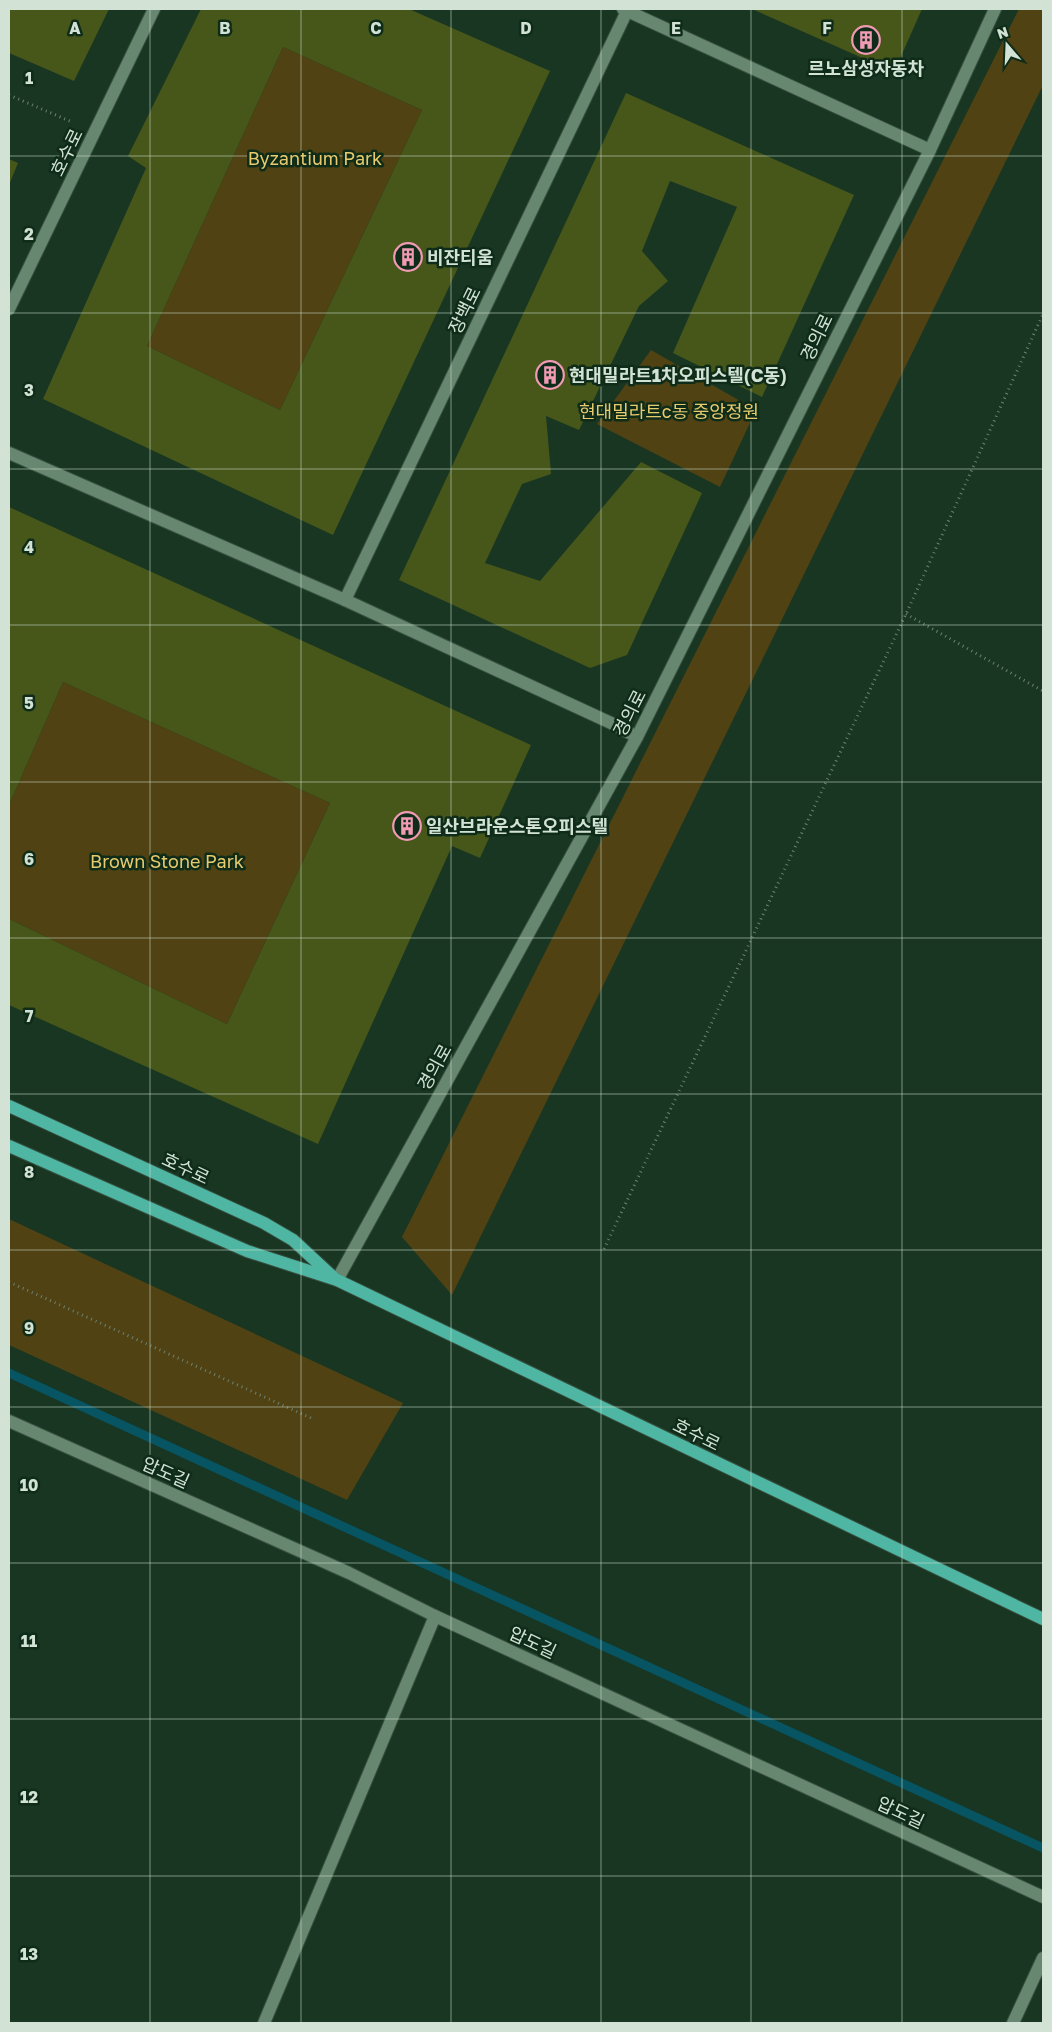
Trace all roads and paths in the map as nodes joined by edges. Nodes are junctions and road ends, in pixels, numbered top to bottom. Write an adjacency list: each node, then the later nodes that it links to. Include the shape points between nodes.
1 (154, 9): 7 (street, 호수로)
2 (626, 9): 6 (street); 10 (street, 장백로)
3 (995, 9): 6 (street, 경의로)
4 (9, 95): 5 (path)
5 (72, 122)
6 (930, 150): 13 (street, 경의로)
7 (9, 310)
8 (1043, 314): 11 (path)
9 (9, 453): 10 (street)
10 (345, 600): 13 (street)
11 (906, 614): 12 (path); 16 (path)
12 (1043, 691)
13 (637, 737): 17 (street, 경의로)
14 (9, 1106): 17 (main road, 호수로, via 264,1223 293,1240)
15 (9, 1146): 17 (main road, 호수로, via 247,1251)
16 (604, 1249)
17 (336, 1280): 22 (main road, 호수로)
18 (9, 1282): 19 (path)
19 (311, 1418)
20 (9, 1421): 21 (street, 압도길, via 349,1573)
21 (435, 1616): 23 (street, 압도길); 25 (street)
22 (1043, 1619)
23 (1043, 1897)
24 (1043, 1958): 26 (street)
25 (264, 2023)
26 (1013, 2023)

